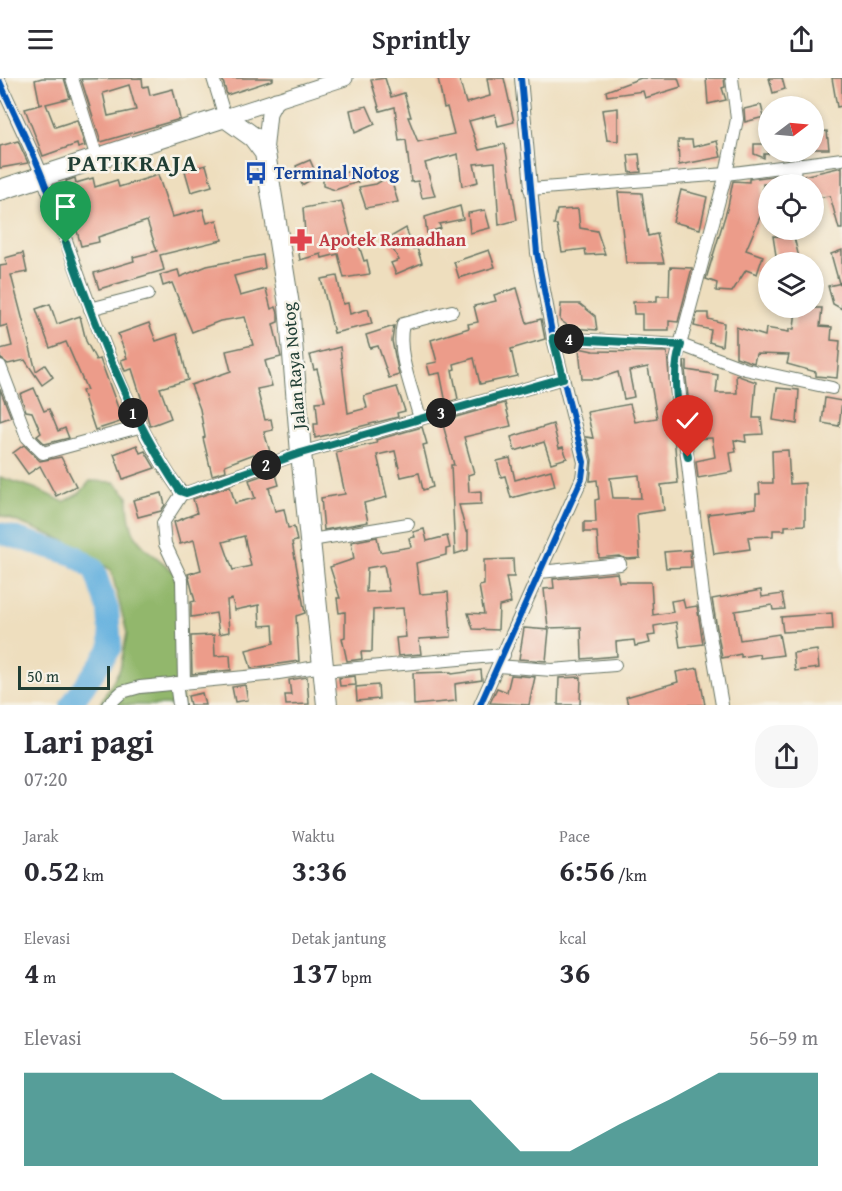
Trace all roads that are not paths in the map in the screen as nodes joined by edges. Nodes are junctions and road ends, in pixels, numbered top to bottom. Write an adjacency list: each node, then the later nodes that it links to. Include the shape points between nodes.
1 (72, 78): 10 (street)
2 (213, 78): 8 (street)
3 (342, 78): 7 (street)
4 (521, 78): 16 (street)
5 (732, 78): 13 (street, via 736,119)
6 (0, 82): 15 (street)
7 (276, 100): 8 (street); 9 (street, via 269,113)
8 (225, 117): 9 (highway, via 253,137); 10 (highway)
9 (265, 153): 28 (highway, Jalan Raya Notog, via 289,305)
10 (97, 158): 15 (highway)
11 (842, 159): 12 (street)
12 (794, 166): 13 (street); 14 (street)
13 (726, 174): 16 (street); 22 (street)
14 (794, 174)
15 (42, 176): 17 (highway); 19 (street)
16 (530, 189): 21 (street)
17 (0, 190)
18 (148, 294): 19 (street)
19 (90, 309): 27 (street)
20 (452, 311): 26 (street, via 404,324 401,334)
21 (553, 338): 22 (street); 24 (street)
22 (681, 345): 25 (street, via 745,369); 42 (street, via 676,360 681,422 703,595)
23 (0, 366): 27 (street, via 27,437 43,453)
24 (563, 378): 26 (street); 33 (street, via 584,462 582,478)
25 (832, 388)
26 (420, 419): 28 (street)
27 (140, 427): 29 (street)
28 (301, 453): 29 (street); 31 (highway, Jalan Raya Notog)
29 (183, 492): 37 (street, via 163,523 165,544 182,580)
30 (408, 524): 31 (street)
31 (311, 540): 36 (highway, Jalan Raya Notog)
32 (620, 564): 33 (street)
33 (540, 572): 34 (street)
34 (501, 661): 35 (street, via 552,670); 36 (street); 41 (street)
35 (615, 665)
36 (324, 668): 37 (street); 40 (highway, Jalan Raya Notog)
37 (180, 683): 38 (street, via 122,692); 39 (street)
38 (108, 705)
39 (179, 705)
40 (327, 705)
41 (480, 705)
42 (722, 705)

